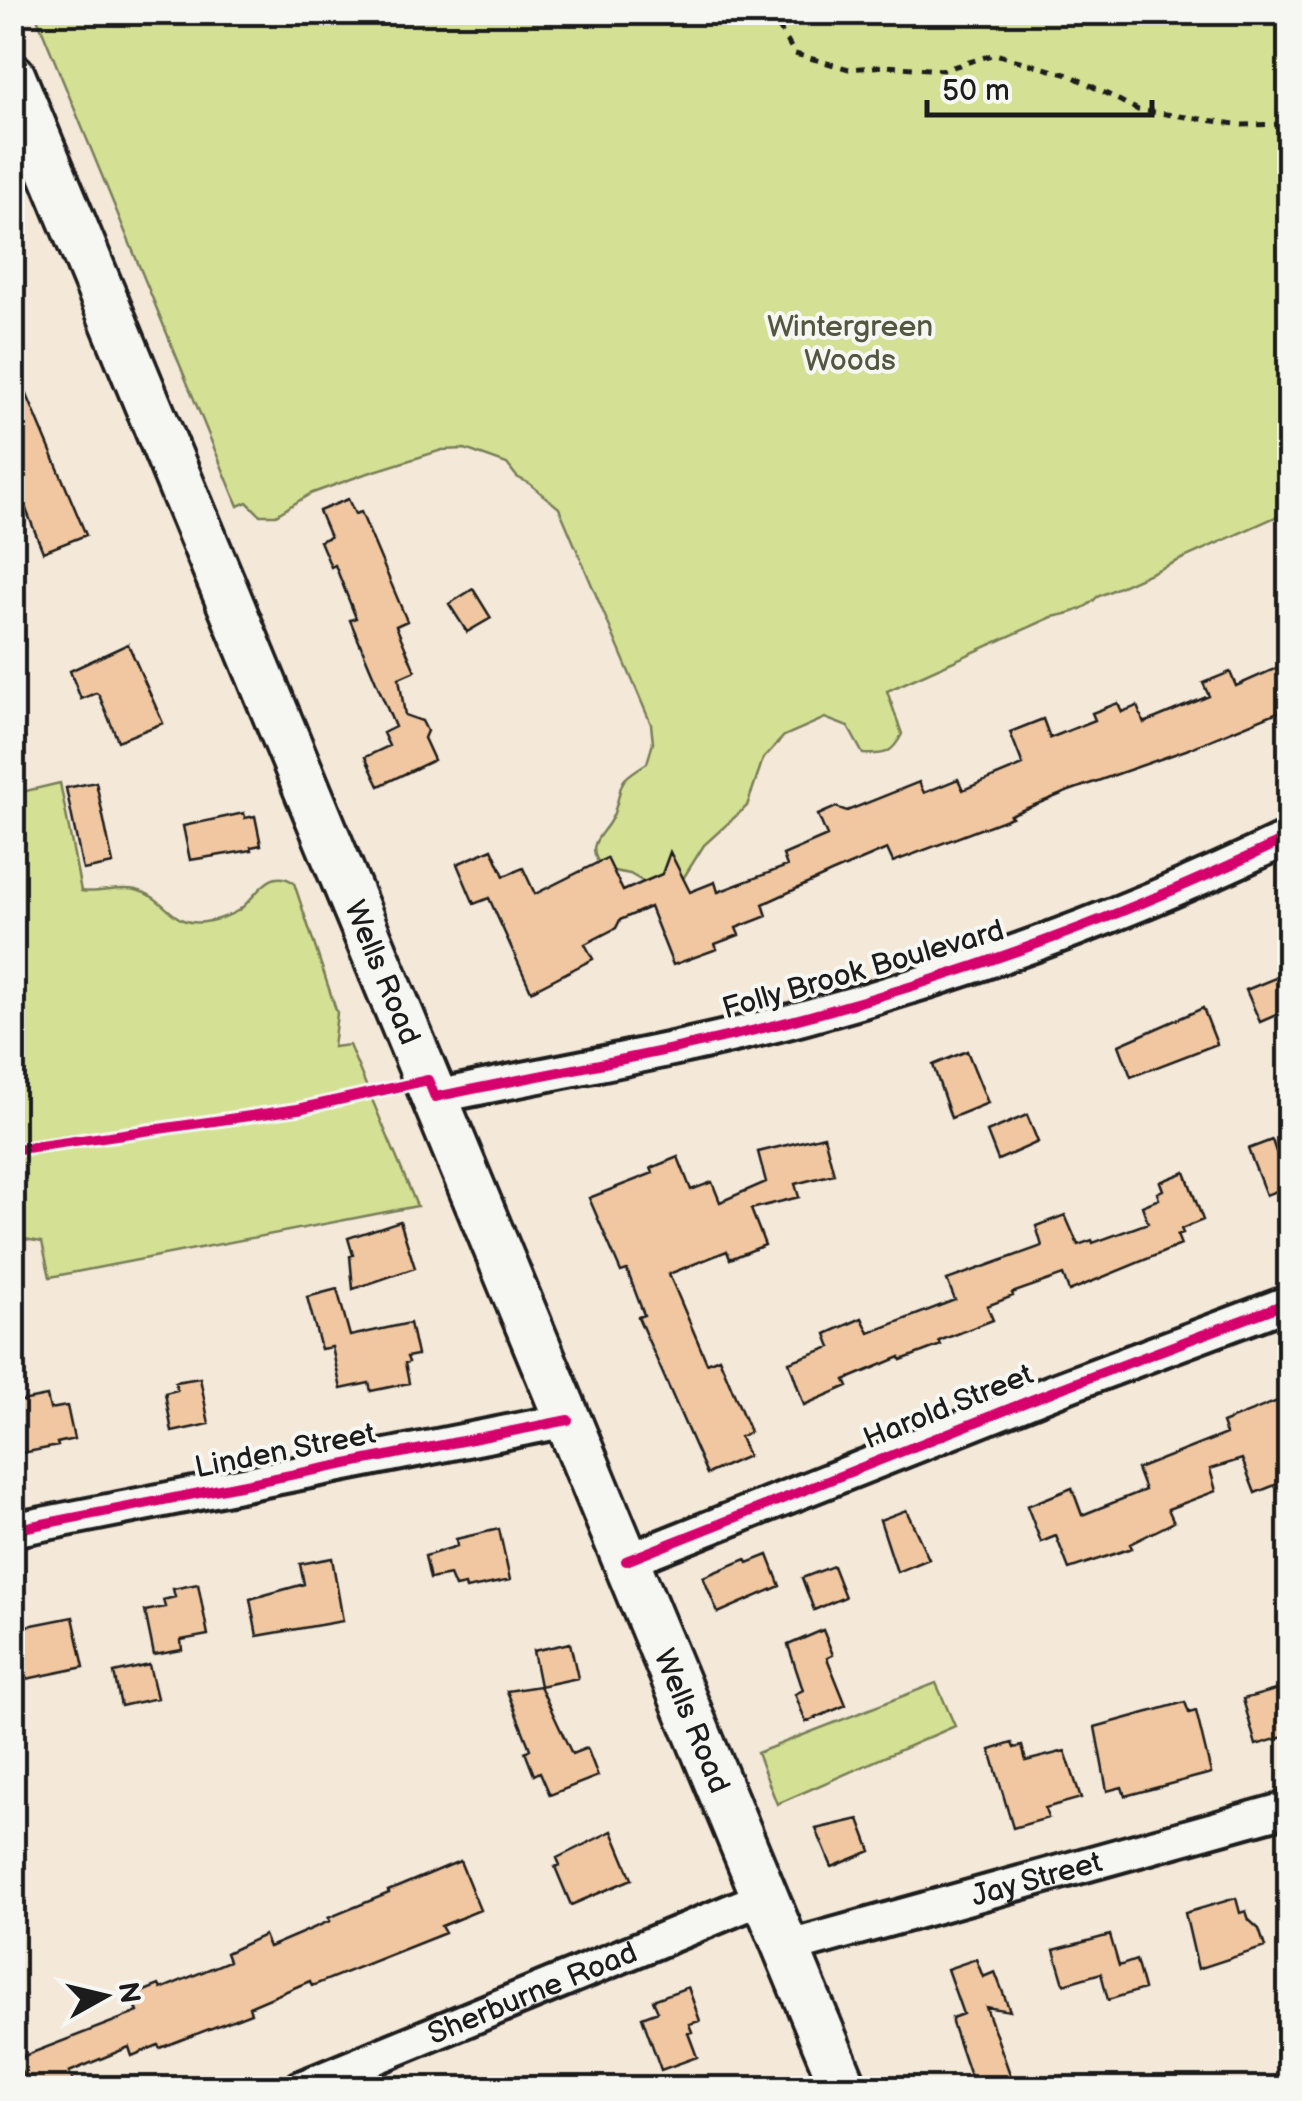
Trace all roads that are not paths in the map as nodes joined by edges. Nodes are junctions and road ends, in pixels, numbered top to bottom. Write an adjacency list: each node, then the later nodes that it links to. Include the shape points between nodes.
1 (12, 76): 3 (main road, Wells Road)
2 (1290, 837): 3 (street, Folly Brook Boulevard, via 1118,914 886,994 724,1036)
3 (434, 1096): 5 (main road, Wells Road)
4 (1290, 1302): 7 (street, Harold Street)
5 (568, 1420): 6 (street, Linden Street); 7 (main road, Wells Road)
6 (12, 1530)
7 (626, 1561): 9 (main road, Wells Road)
8 (1290, 1808): 10 (street, Jay Street)
9 (765, 1897): 10 (main road, Wells Road); 11 (street, Sherburne Road)
10 (786, 1948): 12 (main road, Wells Road)
11 (301, 2088)
12 (844, 2088)

